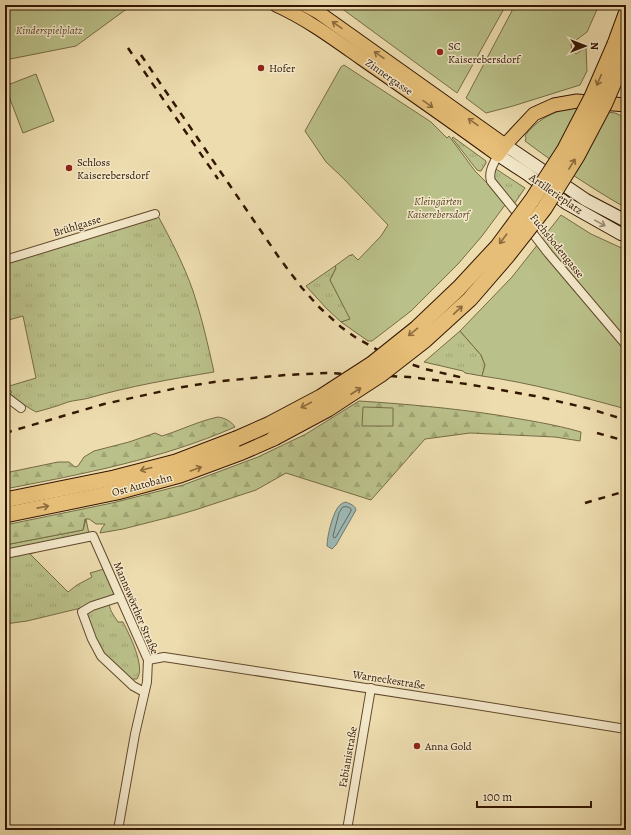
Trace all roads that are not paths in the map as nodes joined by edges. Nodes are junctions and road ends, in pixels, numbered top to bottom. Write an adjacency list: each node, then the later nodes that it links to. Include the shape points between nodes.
1 (276, 5): 5 (main road, Zinnergasse)
2 (305, 5): 3 (main road, Zinnergasse)
3 (321, 9): 5 (street); 8 (main road, Zinnergasse, one-way to 3)
4 (626, 14): 16 (highway, Ost Autobahn, one-way to 16, bridge, via 592,97 561,156 532,200 498,246 459,288 417,328 372,364 321,397 270,424 176,462)
5 (312, 24): 8 (main road, Zinnergasse, one-way to 8)
6 (626, 54): 17 (highway, Ost Autobahn, one-way to 6, bridge, via 117,492 180,475 242,452 328,409 380,375 425,340 470,299 544,209 577,156 605,103)
7 (626, 105): 8 (main road, via 577,101 554,105 534,114)
8 (501, 150): 10 (main road, Artillerieplatz); 11 (main road, Artillerieplatz, one-way to 11, via 527,174 566,203); 13 (street, Fuchsbodengasse, via 490,173 491,181)
9 (155, 214): 12 (street, Brühlgasse)
10 (626, 222)
11 (626, 236)
12 (5, 260)
13 (626, 345)
14 (5, 396): 15 (street)
15 (20, 408)
16 (5, 500)
17 (5, 515)
18 (5, 554): 19 (street, Mannswörther Straße, via 93,536)
19 (120, 597): 20 (street, Mannswörther Straße); 22 (street, via 82,612 101,656 133,686)
20 (148, 660): 21 (street, Warneckestraße, via 164,657); 22 (street, Mannswörther Straße)
21 (371, 688): 23 (street, Warneckestraße); 25 (street, Fabianistraße)
22 (144, 692): 24 (street, Mannswörther Straße)
23 (626, 729)
24 (118, 830)
25 (347, 830)

